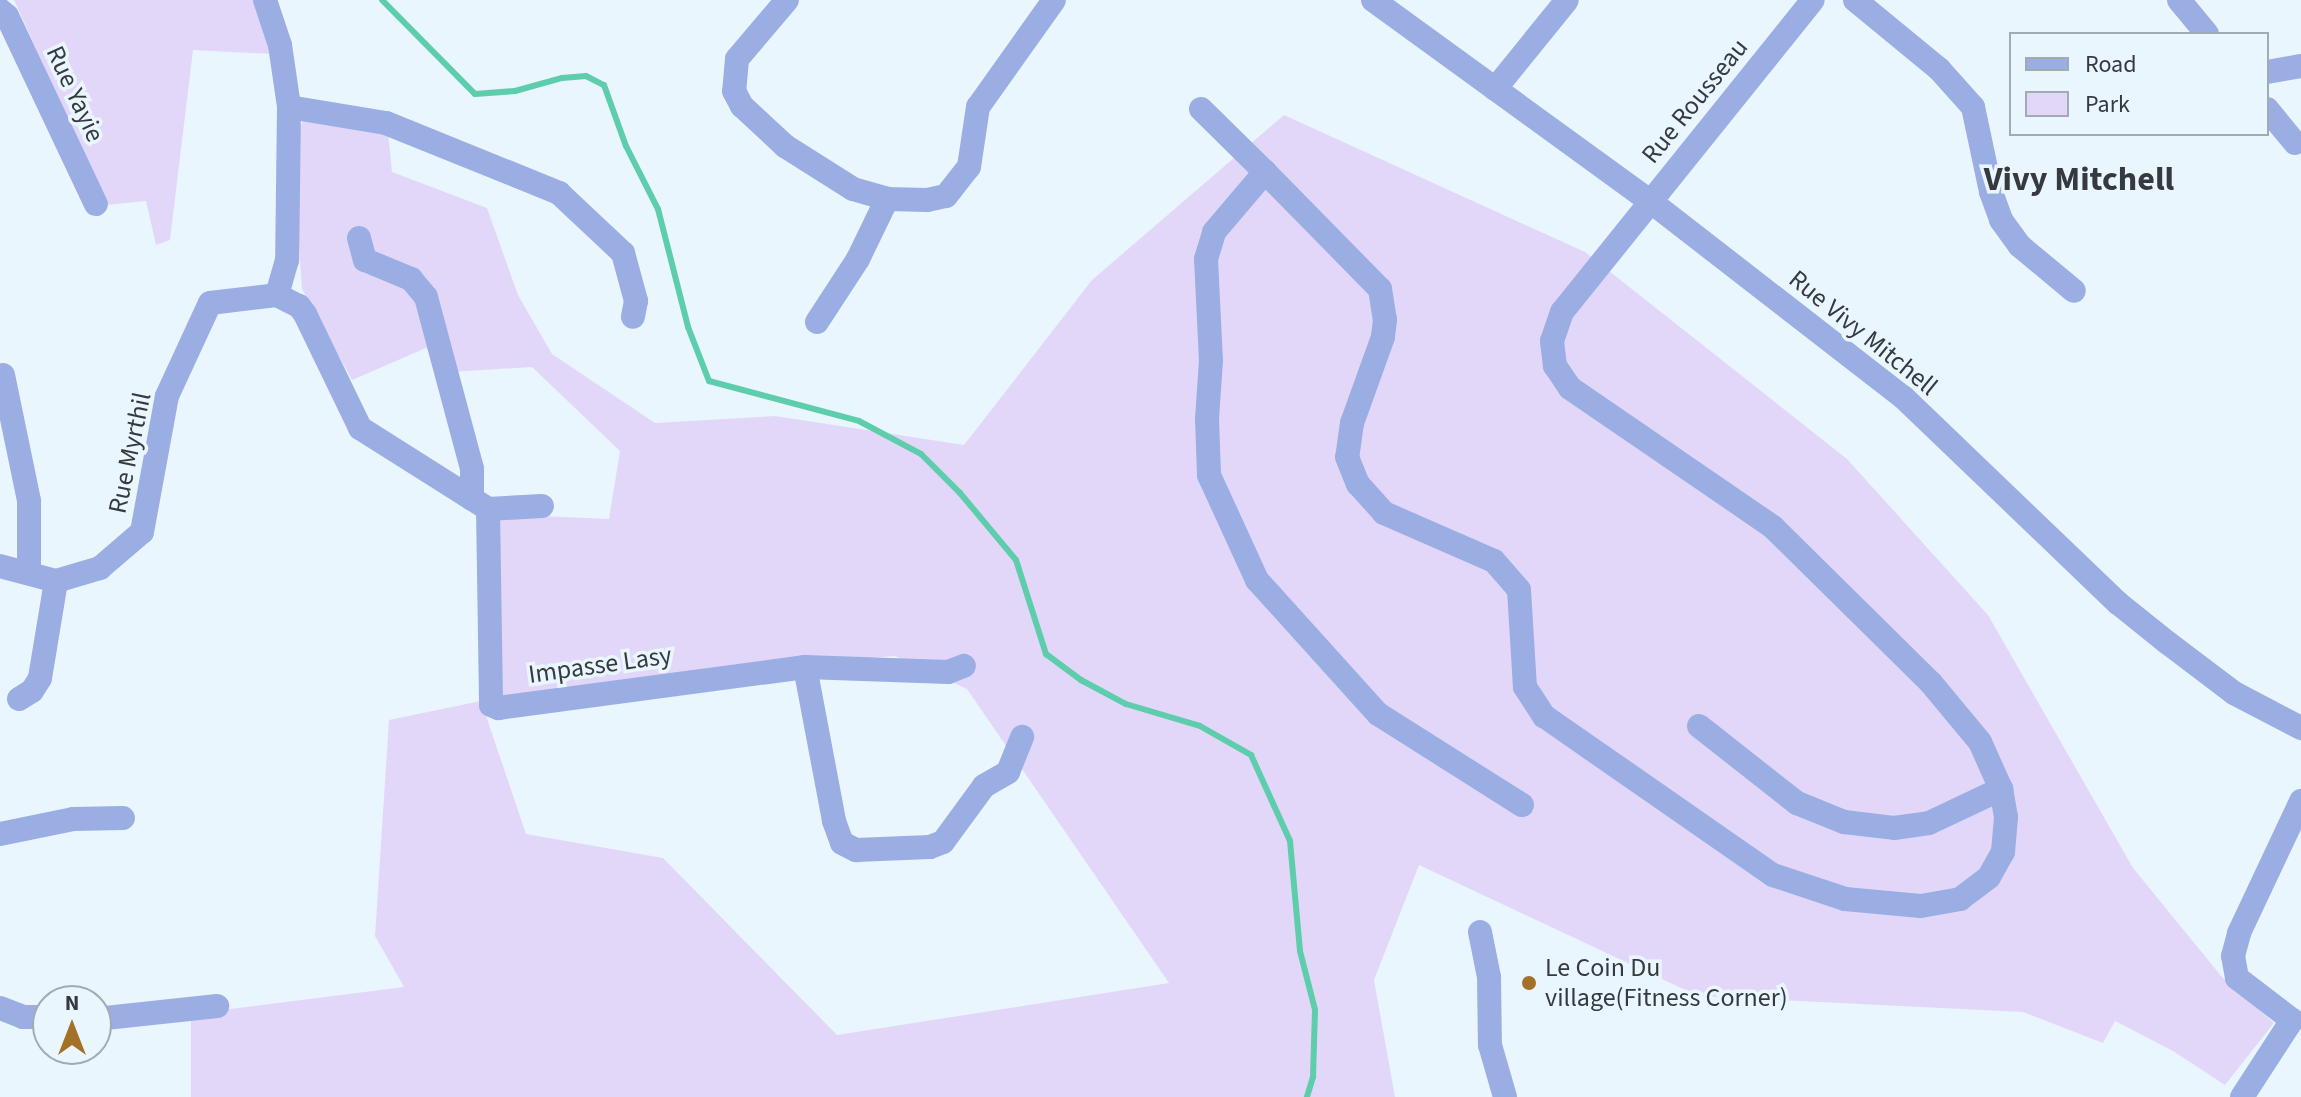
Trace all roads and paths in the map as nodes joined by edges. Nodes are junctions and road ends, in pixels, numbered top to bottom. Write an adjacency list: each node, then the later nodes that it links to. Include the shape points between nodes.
1 (265, 0): 14 (street, via 280,45)
2 (787, 0): 19 (street, via 737,59 734,91 742,106 785,146 853,189)
3 (1054, 0): 19 (street, via 978,107 969,167 946,196)
4 (1373, 0): 13 (street, Rue Vivy Mitchell)
5 (1567, 0): 13 (street)
6 (1813, 0): 20 (street, Rue Rousseau)
7 (1855, 0): 23 (street, via 1939,69 1973,107 2001,220 2020,246)
8 (2179, 0): 10 (street)
9 (0, 10): 21 (street, Rue Yayie)
10 (2205, 32)
11 (2301, 66): 12 (street)
12 (2269, 72)
13 (1495, 89): 20 (street, Rue Vivy Mitchell)
14 (289, 107): 24 (street, via 287,260); 25 (street, via 386,123 559,193 623,253 636,301)
15 (1201, 109): 18 (street, Rue Rousseau)
16 (2269, 111): 17 (street)
17 (2295, 143)
18 (1265, 172): 39 (street, Rue Rousseau, via 1380,289 1383,337 1352,423 1347,457 1358,484 1384,513 1494,561 1519,590 1525,687 1544,716 1773,875 1845,899 1921,906 1960,899 1989,877 2003,852 2006,817); 41 (street, via 1214,232 1206,259 1209,475 1257,580 1378,714)
19 (887, 199): 26 (street, via 858,259)
20 (1650, 201): 37 (street, Rue Vivy Mitchell, via 1903,397 2118,603 2234,693); 39 (street, Rue Rousseau, via 1556,322 1555,366 1570,388 1773,527 1931,683 1980,742)
21 (96, 204)
22 (359, 238): 28 (street, via 365,260 411,279 426,297)
23 (2074, 291)
24 (277, 295): 28 (street, via 305,314 360,428); 32 (street, Rue Myrthil, via 210,303 167,396 142,532 100,568)
25 (633, 317)
26 (817, 322)
27 (3, 375): 31 (street, via 29,501)
28 (480, 504): 29 (street); 34 (street, Impasse Lasy, via 491,705)
29 (542, 506)
30 (0, 566): 31 (street)
31 (29, 573): 32 (street)
32 (56, 581): 35 (street, via 40,678)
33 (964, 666): 34 (street, via 948,672)
34 (805, 667): 38 (street, via 834,821 848,849 930,847 943,842 984,786 1008,772)
35 (19, 699)
36 (1699, 726): 39 (street, via 1797,803 1844,822 1894,828 1929,823)
37 (2301, 728)
38 (1022, 737)
39 (2001, 789)
40 (2301, 801): 49 (street, via 2233,956 2237,978)
41 (1522, 805)
42 (123, 818): 43 (street, via 73,819)
43 (0, 834)
44 (1480, 932): 50 (street, via 1489,977 1490,1045)
45 (217, 1006): 48 (street)
46 (0, 1008): 47 (street)
47 (32, 1017)
48 (112, 1017)
49 (2297, 1022): 51 (street)
50 (1505, 1097)
51 (2242, 1097)

